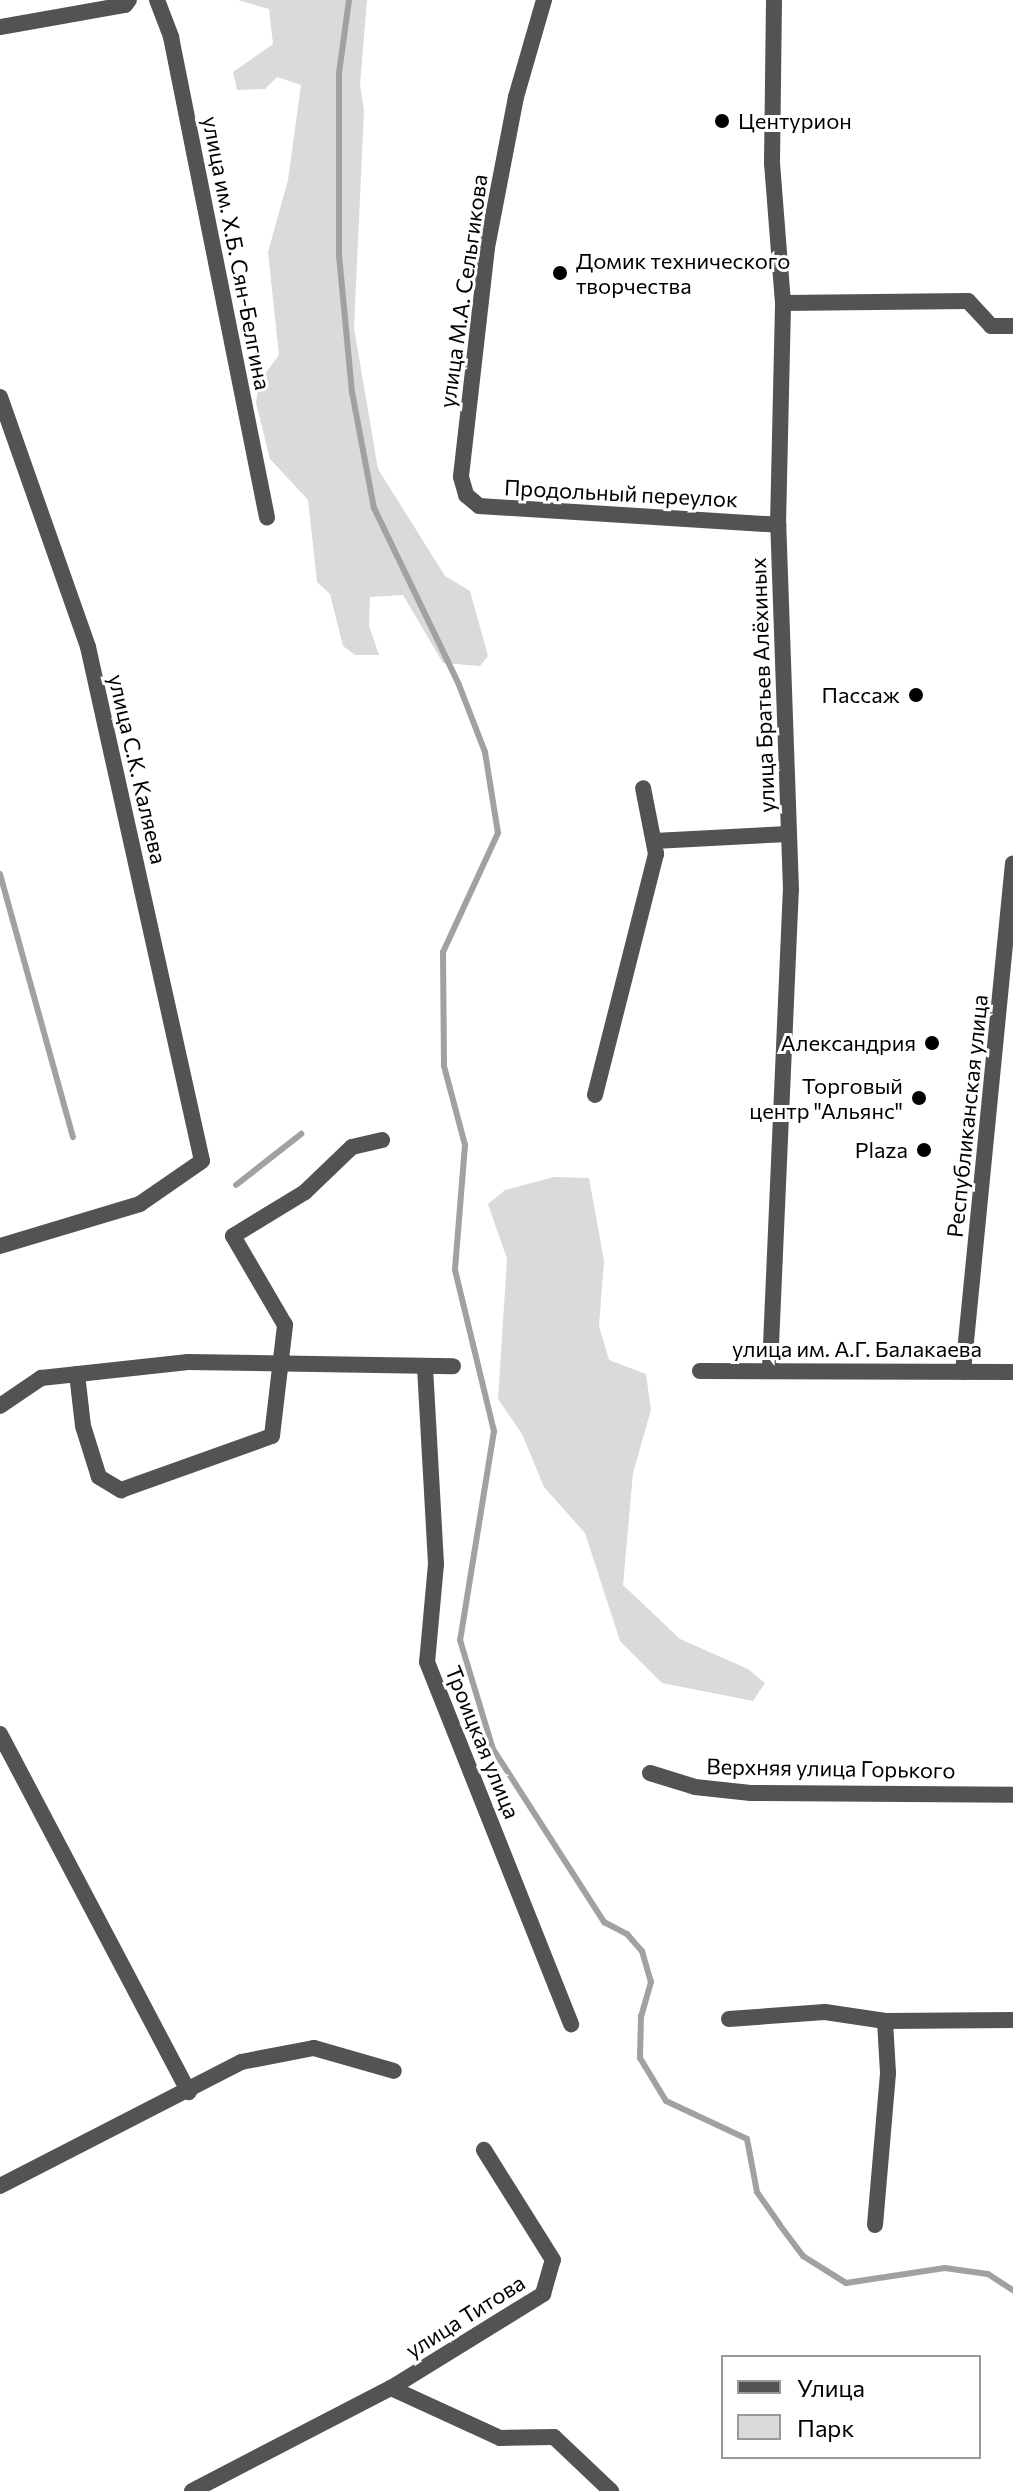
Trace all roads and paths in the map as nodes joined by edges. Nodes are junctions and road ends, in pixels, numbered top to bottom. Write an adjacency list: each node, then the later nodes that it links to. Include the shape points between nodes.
1 (129, 0): 5 (street, via 125,5)
2 (157, 0): 10 (street, улица им. Х.Б. Сян-Белгина, via 171,37)
3 (544, 0): 9 (street, улица М.А. Сельгикова, via 516,97 487,248 461,477)
4 (774, 0): 6 (street, улица Братьев Алёхиных, via 772,163)
5 (0, 27)
6 (783, 303): 7 (street, via 968,301 991,326); 11 (street, улица Братьев Алёхиных)
7 (1013, 326)
8 (0, 397): 18 (street, улица С.К. Каляева, via 88,647 202,1161 140,1204)
9 (466, 495): 11 (street, Продольный переулок, via 479,506)
10 (267, 517)
11 (778, 525): 13 (street, улица Братьев Алёхиных)
12 (643, 788): 14 (street)
13 (789, 834): 14 (street); 22 (street, улица Братьев Алёхиных)
14 (654, 841): 16 (street, via 656,854)
15 (1013, 863): 24 (street, Республиканская улица)
16 (595, 1095)
17 (382, 1140): 19 (street, via 352,1147 305,1192 233,1236 285,1325)
18 (0, 1246)
19 (283, 1364): 21 (street); 26 (street, via 188,1362); 26 (street, via 272,1436 121,1490 99,1477 83,1426)
20 (453, 1366): 21 (street)
21 (425, 1367): 34 (street, Троицкая улица, via 436,1564 427,1662)
22 (770, 1368): 23 (street, улица им. А.Г. Балакаева); 24 (street, улица им. А.Г. Балакаева)
23 (700, 1371)
24 (963, 1372): 25 (street, улица им. А.Г. Балакаева)
25 (1013, 1372)
26 (77, 1374): 27 (street, via 41,1378)
27 (0, 1406)
28 (0, 1734): 36 (street)
29 (650, 1773): 30 (street, Верхняя улица Горького, via 695,1787 751,1793)
30 (1013, 1795)
31 (729, 2019): 33 (street, via 825,2012)
32 (1013, 2020): 33 (street)
33 (885, 2021): 39 (street, via 888,2073)
34 (571, 2024)
35 (394, 2071): 36 (street, via 314,2048 241,2062)
36 (189, 2092): 38 (street)
37 (484, 2150): 40 (street, улица Титова, via 553,2260 543,2294)
38 (0, 2186)
39 (875, 2225)
40 (391, 2388): 41 (street, улица Титова); 42 (street, улица Титова, via 500,2438 554,2437)
41 (192, 2491)
42 (611, 2491)

